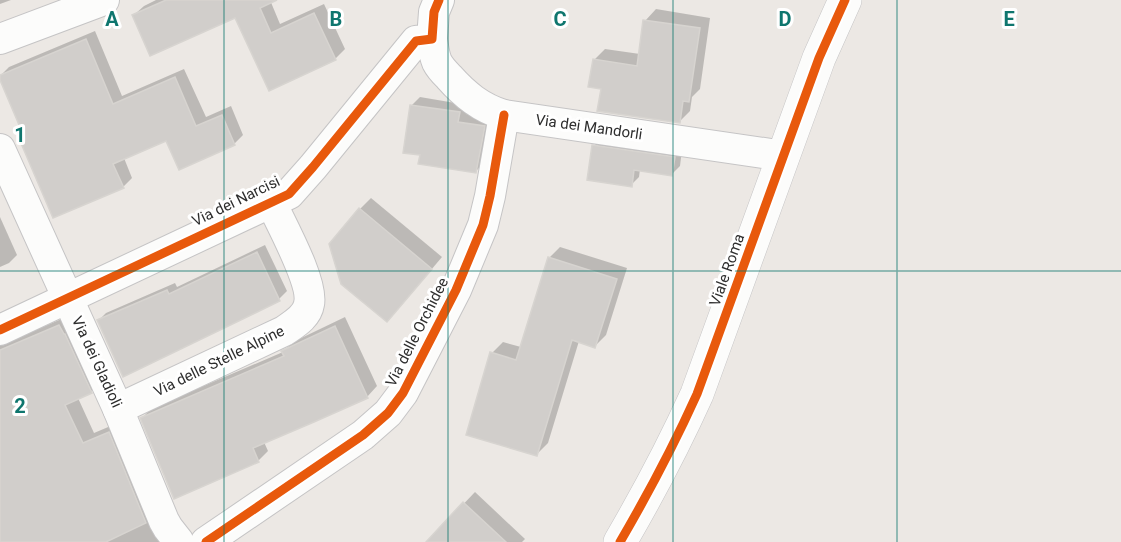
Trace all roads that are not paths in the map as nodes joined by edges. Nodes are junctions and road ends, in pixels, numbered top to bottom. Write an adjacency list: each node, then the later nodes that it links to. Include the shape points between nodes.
1 (104, 0): 4 (street)
2 (439, 0): 5 (street)
3 (845, 0): 8 (street, Viale Roma, via 819,58)
4 (0, 39)
5 (432, 39): 6 (street, Via dei Mandorli, via 438,64 459,89 480,106); 9 (street, Via dei Narcisi, via 416,41 301,181 289,194)
6 (504, 115): 8 (street, Via dei Mandorli); 14 (street, Via delle Orchidee, via 483,225 456,290 403,393 371,429)
7 (0, 149): 10 (street, Via dei Gladioli)
8 (784, 156): 15 (street, Viale Roma, via 697,394)
9 (272, 202): 10 (street, Via dei Narcisi); 12 (street, Via delle Stelle Alpine, via 307,281 310,298 305,314 284,331)
10 (67, 298): 11 (street, Via dei Narcisi); 12 (street, Via dei Gladioli)
11 (0, 330)
12 (118, 409): 13 (street, Via dei Gladioli, via 164,520)
13 (179, 542)
14 (206, 542)
15 (620, 542)

